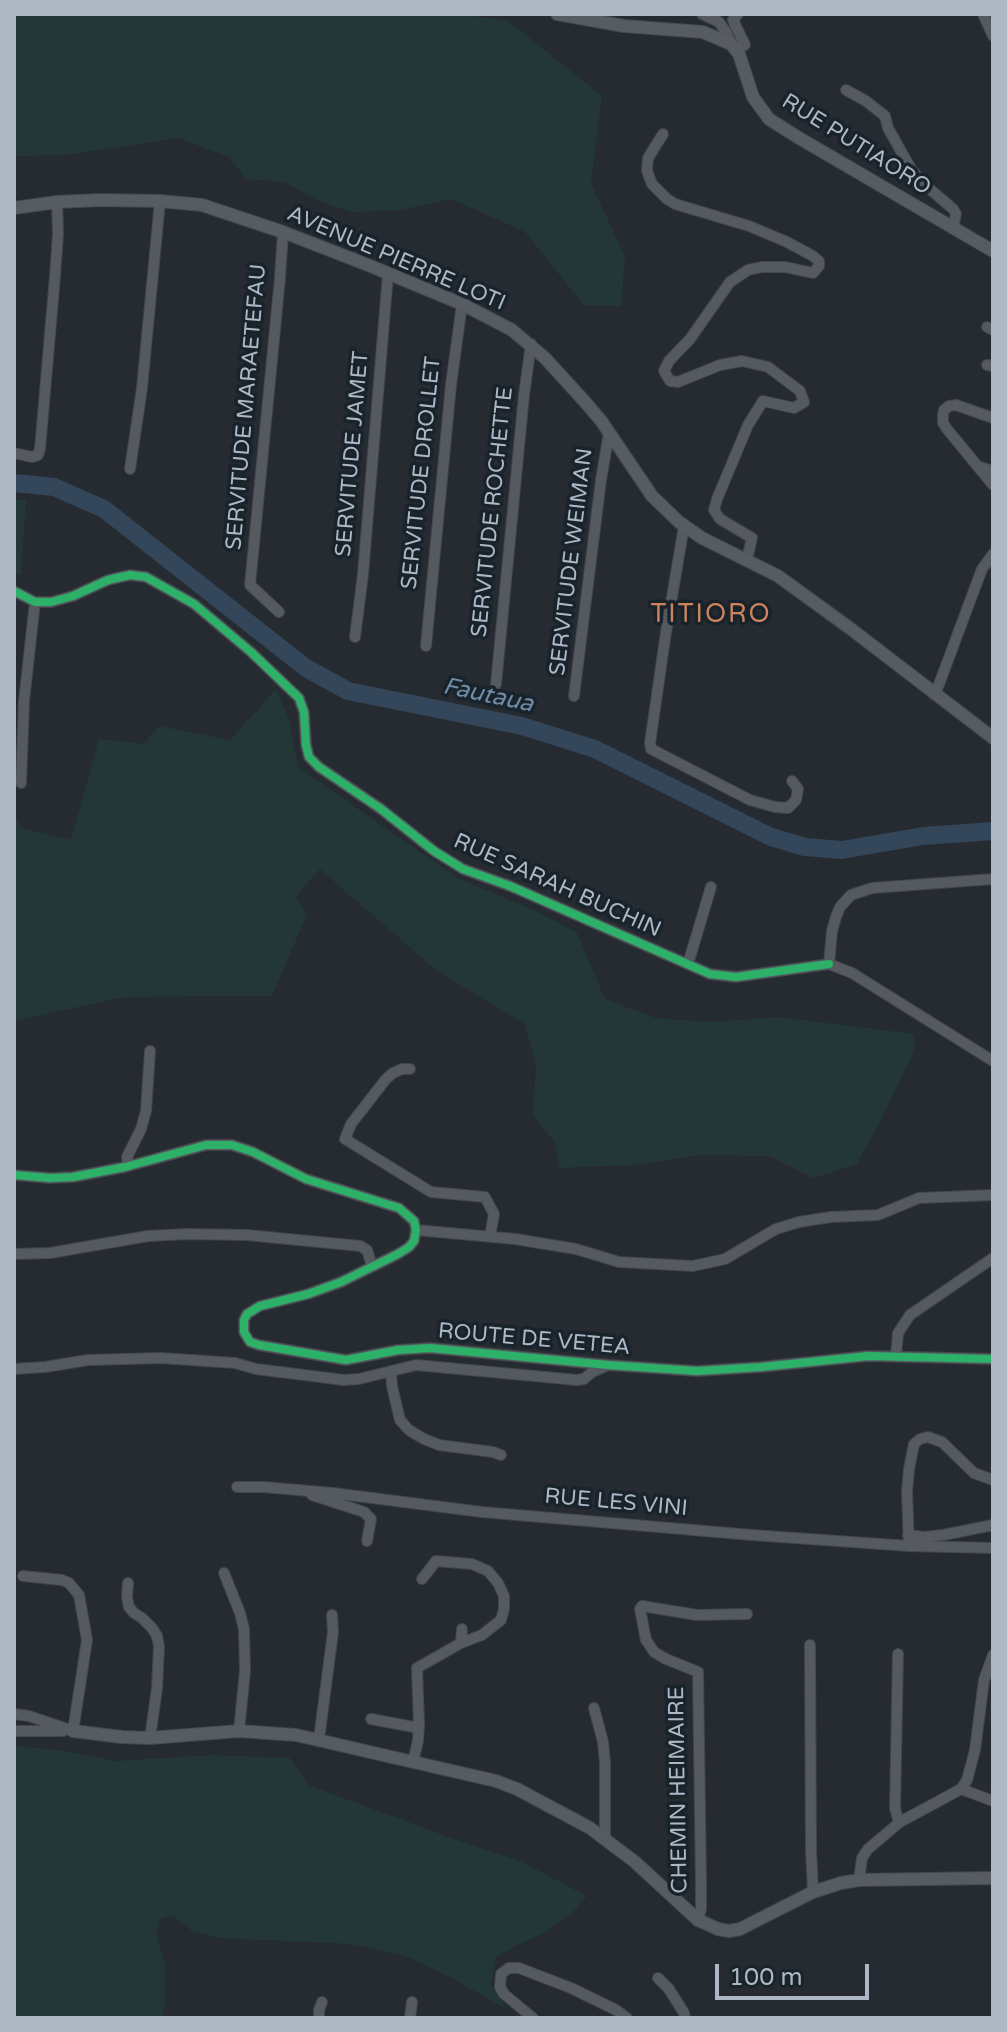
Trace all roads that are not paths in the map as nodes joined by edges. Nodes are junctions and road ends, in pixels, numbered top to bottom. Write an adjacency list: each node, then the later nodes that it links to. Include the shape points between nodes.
1 (557, 14): 6 (main road, via 703,32)
2 (702, 14): 6 (street, via 719,22)
3 (738, 14): 6 (street, via 733,20 745,45)
4 (983, 14): 5 (street)
5 (993, 36)
6 (733, 47): 12 (main road, RUE PUTIAORO, via 753,97 769,119)
7 (846, 90): 12 (street, via 885,116 911,169 953,209)
8 (663, 134): 27 (street, via 648,158 647,171 667,199 749,226 819,261 813,273 762,267 730,282 664,371 670,381 678,382 742,361 768,367 800,391 804,402 794,408 763,401 717,499 714,510 720,519 752,538)
9 (160, 201): 10 (main road, AVENUE PIERRE LOTI); 13 (main road, AVENUE PIERRE LOTI, via 202,205); 22 (street)
10 (57, 202): 11 (main road, AVENUE PIERRE LOTI); 20 (street, via 38,455)
11 (14, 208)
12 (953, 228): 14 (main road, RUE PUTIAORO)
13 (283, 232): 15 (main road, AVENUE PIERRE LOTI); 30 (street, SERVITUDE MARAETEFAU, via 250,585)
14 (993, 251)
15 (388, 274): 16 (main road, AVENUE PIERRE LOTI); 31 (street, SERVITUDE JAMET)
16 (462, 304): 17 (main road, AVENUE PIERRE LOTI); 32 (street, SERVITUDE DROLLET)
17 (531, 344): 19 (main road, AVENUE PIERRE LOTI); 33 (street, SERVITUDE ROCHETTE)
18 (993, 418): 21 (street, via 956,405 944,410 943,423)
19 (609, 433): 25 (main road, AVENUE PIERRE LOTI, via 652,496); 35 (street, SERVITUDE WEIMAN)
20 (14, 453)
21 (977, 466): 23 (street); 24 (street)
22 (130, 469)
23 (993, 471)
24 (993, 485)
25 (684, 526): 27 (main road, AVENUE PIERRE LOTI); 37 (street, via 651,749 750,800 775,807 788,808 796,800 798,789)
26 (993, 554): 34 (street, via 982,569)
27 (747, 559): 34 (main road, AVENUE PIERRE LOTI, via 820,606)
28 (14, 591): 29 (street)
29 (35, 602): 38 (street); 41 (street, RUE SARAH BUCHIN, via 63,600 130,575 169,589 211,618 299,698 309,757 319,767 423,843 463,869)
30 (279, 612)
31 (355, 637)
32 (426, 646)
33 (496, 684)
34 (935, 695): 36 (main road, AVENUE PIERRE LOTI)
35 (574, 696)
36 (993, 738)
37 (792, 781)
38 (21, 783)
39 (993, 879): 42 (street, via 872,888 851,895 836,917)
40 (711, 887): 41 (street)
41 (688, 964): 42 (street, RUE SARAH BUCHIN, via 736,977)
42 (829, 964): 44 (street)
43 (150, 1051): 46 (street, via 146,1111 127,1157)
44 (993, 1061)
45 (410, 1069): 50 (street, via 386,1079 345,1139 431,1192 485,1197 494,1214)
46 (129, 1166): 47 (street, via 73,1177); 49 (street, via 206,1145 241,1147 306,1179 399,1208)
47 (14, 1175)
48 (993, 1195): 50 (street, via 919,1198 878,1215 799,1222 776,1229 725,1259 693,1266 619,1262 576,1249)
49 (416, 1230): 50 (street); 53 (street, ROUTE DE VETEA, via 409,1247)
50 (490, 1236)
51 (14, 1254): 53 (street, via 148,1236 247,1235 360,1246)
52 (993, 1258): 54 (street, via 910,1315 898,1333)
53 (372, 1266): 56 (street, ROUTE DE VETEA, via 341,1282 252,1310 244,1320 246,1337 259,1345 346,1360 430,1348)
54 (896, 1356): 55 (street, ROUTE DE VETEA); 56 (street, ROUTE DE VETEA, via 727,1370)
55 (993, 1359)
56 (608, 1365): 58 (street, via 577,1380 416,1365)
57 (14, 1369): 58 (street, via 161,1358 344,1380)
58 (391, 1372): 59 (street, via 400,1420 409,1430 439,1445)
59 (501, 1455)
60 (993, 1480): 64 (street, via 974,1473 942,1442 920,1439 909,1469)
61 (237, 1487): 62 (street, RUE LES VINI)
62 (302, 1491): 64 (street, RUE LES VINI, via 482,1512); 65 (street, via 364,1512 371,1519)
63 (993, 1525): 64 (street)
64 (909, 1540): 66 (street, RUE LES VINI)
65 (367, 1541)
66 (993, 1548)
67 (224, 1573): 84 (street, via 244,1629)
68 (23, 1576): 83 (street, via 62,1580 79,1595 87,1640)
69 (422, 1579): 74 (street, via 436,1561 472,1564 498,1583 504,1596 501,1620)
70 (128, 1583): 85 (street, via 129,1607 152,1628 159,1646)
71 (747, 1614): 95 (street, CHEMIN HEIMAIRE, via 640,1609 654,1652 698,1672)
72 (332, 1615): 86 (street)
73 (462, 1629): 74 (street)
74 (461, 1643): 81 (street, via 417,1668)
75 (810, 1645): 94 (street)
76 (898, 1654): 90 (street)
77 (993, 1655): 88 (street, via 984,1680 972,1766)
78 (594, 1708): 91 (street, via 605,1763)
79 (14, 1714): 83 (street)
80 (371, 1719): 81 (street)
81 (419, 1728): 87 (street)
82 (14, 1731): 83 (street)
83 (73, 1731): 85 (main road)
84 (239, 1731): 85 (main road); 86 (main road)
85 (150, 1738)
86 (319, 1739): 87 (main road)
87 (413, 1761): 91 (main road, via 517,1789)
88 (961, 1789): 89 (street); 90 (street)
89 (993, 1801)
90 (899, 1823): 93 (street, via 868,1849)
91 (605, 1839): 95 (main road)
92 (993, 1878): 93 (main road)
93 (859, 1880): 94 (main road)
94 (813, 1892): 95 (main road, via 740,1929 718,1929)
95 (698, 1920)
96 (658, 1978): 103 (street)
97 (322, 2002): 99 (street)
98 (412, 2002): 100 (street)
99 (319, 2018)
100 (410, 2018)
101 (533, 2018): 102 (street, via 501,1990 500,1978 509,1968 571,1988)
102 (627, 2018)
103 (685, 2018)

